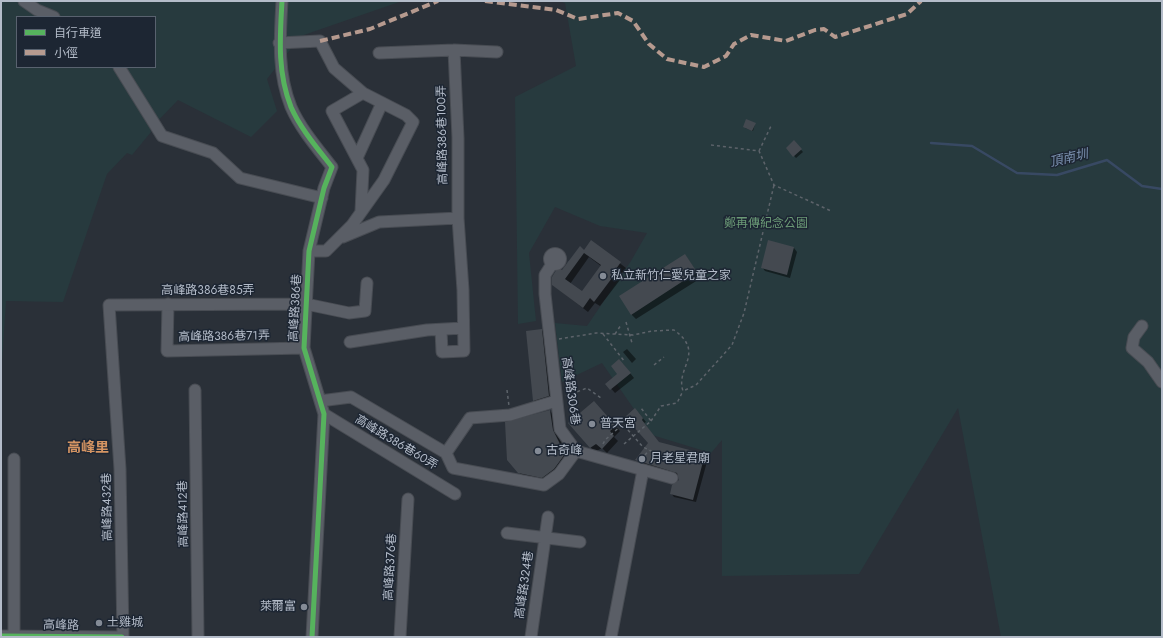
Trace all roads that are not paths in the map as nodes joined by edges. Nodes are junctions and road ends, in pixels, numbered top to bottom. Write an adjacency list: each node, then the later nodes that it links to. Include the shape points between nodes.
1 (24, 1): 3 (street)
2 (282, 1): 4 (street)
3 (52, 16)
4 (279, 43): 9 (street, via 320,42 334,68); 12 (street, 高峰路386巷, via 281,75 291,108 332,168)
5 (454, 50): 6 (street); 7 (street); 14 (street, 高峰路386巷100弄)
6 (497, 52)
7 (379, 53)
8 (120, 68): 12 (street, via 162,136 213,153 240,178)
9 (363, 93): 10 (street); 11 (street, via 332,111)
10 (382, 103): 11 (street); 13 (street, via 406,115 413,122 384,180)
11 (357, 158): 13 (street, via 363,170)
12 (322, 198): 16 (street, 高峰路386巷)
13 (361, 212): 15 (street)
14 (458, 218): 15 (street, via 379,222); 23 (street, 高峰路386巷100弄)
15 (338, 238): 16 (street, via 326,251)
16 (309, 251): 20 (street, 高峰路386巷)
17 (555, 259): 30 (street, 高峰路306巷, via 545,275 545,288)
18 (367, 283): 20 (street, 高峰路386巷85弄, via 364,311 349,313)
19 (168, 304): 20 (street, 高峰路386巷85弄); 21 (street, 高峰路386巷85弄); 26 (street, 高峰路386巷71弄, via 167,351)
20 (306, 304): 26 (street, 高峰路386巷)
21 (109, 305): 46 (street, 高峰路432巷, via 120,469)
22 (1142, 326): 27 (street, via 1134,337 1132,348 1148,362)
23 (463, 328): 24 (street); 24 (street, 高峰路386巷100弄, via 464,351 442,352)
24 (441, 330): 25 (street)
25 (350, 342)
26 (304, 348): 29 (street, 高峰路386巷)
27 (1162, 382)
28 (195, 390): 47 (street, 高峰路412巷)
29 (320, 401): 31 (street, 高峰路386巷); 33 (street, via 351,397)
30 (556, 401): 32 (street, 高峰路306巷, via 560,429); 33 (street, via 510,415 470,418)
31 (324, 414): 37 (street, 高峰路386巷60弄); 48 (street, 高峰路386巷)
32 (576, 452): 33 (street, via 559,474 544,486 453,468); 35 (street)
33 (446, 453)
34 (14, 459): 44 (street)
35 (643, 470): 36 (street); 51 (street)
36 (672, 478)
37 (455, 494)
38 (408, 499): 49 (street, 高峰路376巷)
39 (548, 517): 41 (street, 高峰路324巷)
40 (507, 533): 41 (street, 高峰路324巷)
41 (545, 538): 42 (street, 高峰路324巷); 50 (street, 高峰路324巷)
42 (580, 542)
43 (1, 636): 44 (street, 高峰路)
44 (14, 636): 45 (street, 高峰路)
45 (91, 637): 46 (street, 高峰路)
46 (123, 637)
47 (198, 637)
48 (312, 637)
49 (400, 637)
50 (530, 637)
51 (611, 637)

